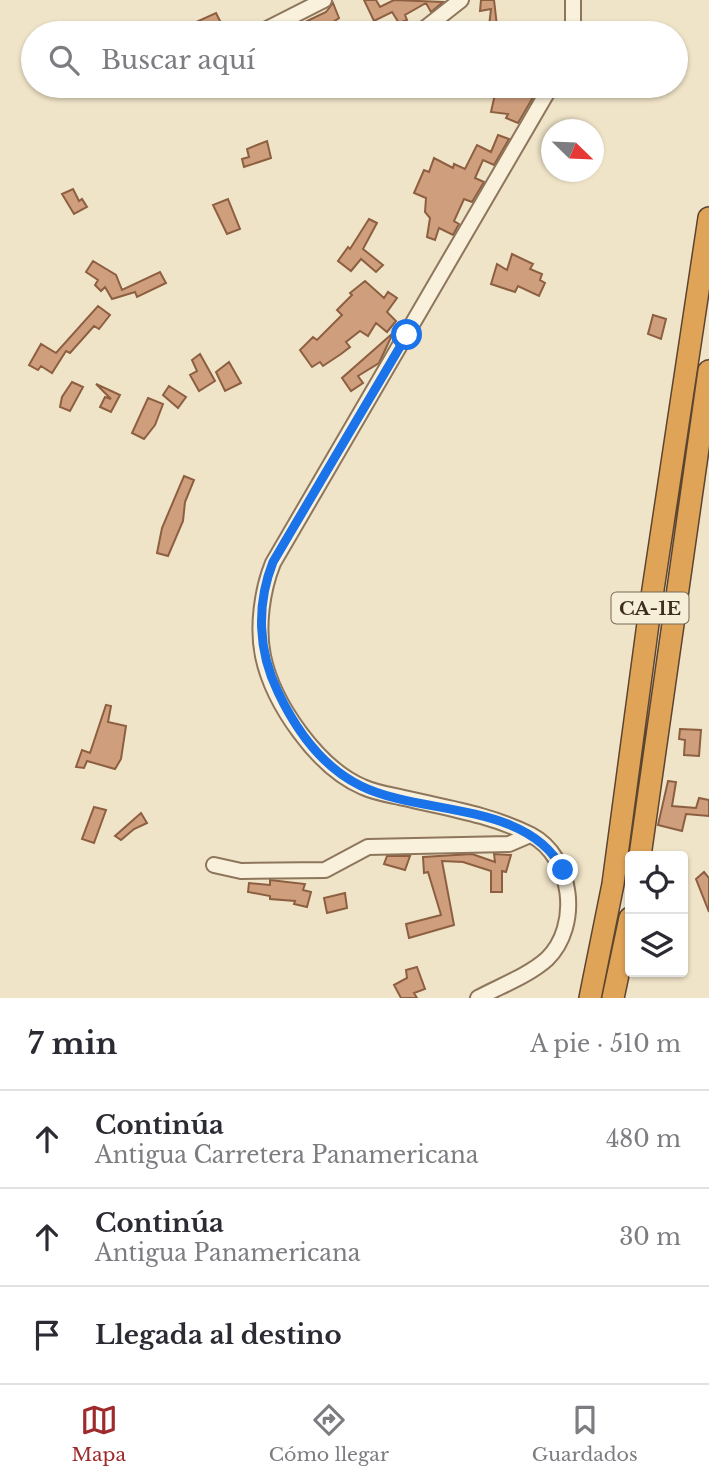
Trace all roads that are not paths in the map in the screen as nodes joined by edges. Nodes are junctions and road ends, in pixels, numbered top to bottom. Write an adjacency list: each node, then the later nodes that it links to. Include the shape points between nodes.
1 (324, 0): 4 (street)
2 (461, 0): 5 (street)
3 (573, 0): 6 (street)
4 (283, 21)
5 (434, 21)
6 (573, 21)
7 (544, 98): 12 (street, via 273,562 265,586 261,635 267,670 291,721 340,773 365,788 486,818)
8 (709, 218): 10 (highway, CA-1E)
9 (709, 371): 11 (highway, CA-1E)
10 (630, 751): 11 (highway); 17 (highway, CA-1E, via 613,884)
11 (654, 751): 13 (highway, CA-1E)
12 (530, 835): 14 (street, via 509,844 368,847 325,870 241,871); 16 (street, via 551,850 563,870 567,894 562,938 537,967)
13 (641, 851)
14 (214, 865)
15 (625, 942): 18 (highway)
16 (478, 998)
17 (590, 998)
18 (613, 998)

